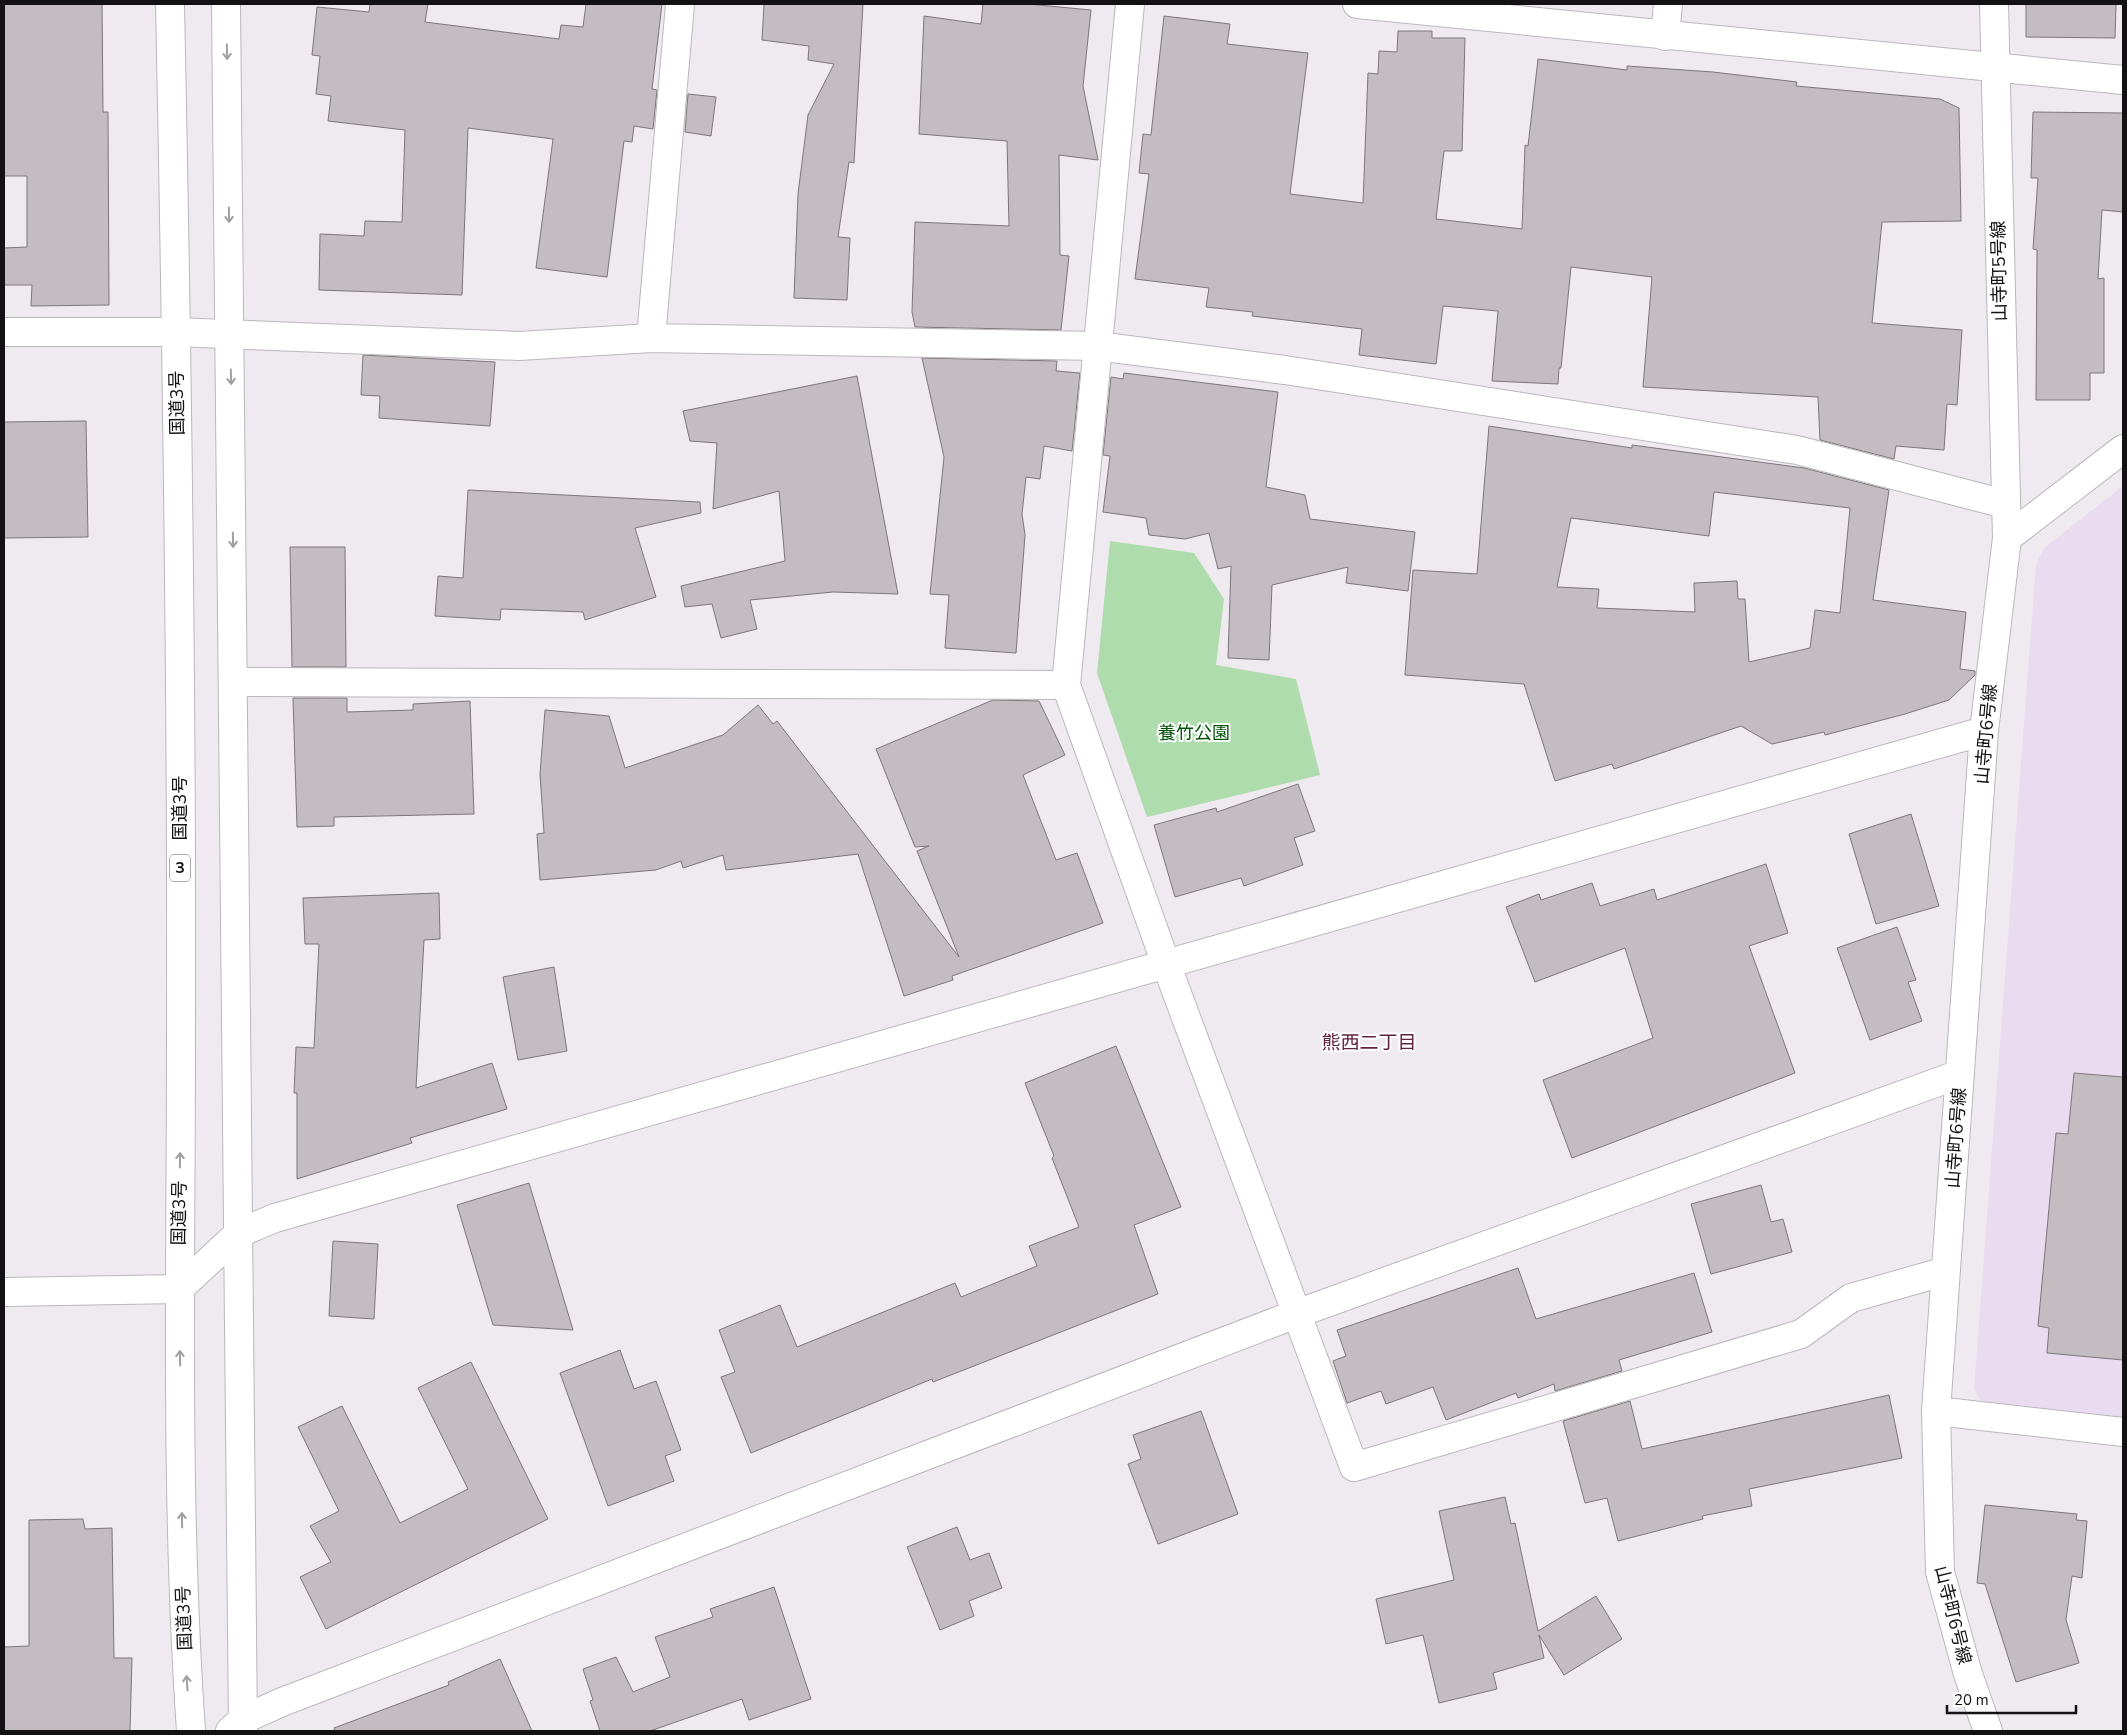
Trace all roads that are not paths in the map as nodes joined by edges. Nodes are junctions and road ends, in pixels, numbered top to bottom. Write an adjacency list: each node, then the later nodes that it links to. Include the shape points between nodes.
1 (170, 4): 12 (main road, 国道3号 / 3)
2 (226, 4): 13 (main road, one-way to 13)
3 (680, 4): 14 (main road)
4 (1130, 4): 15 (main road)
5 (1357, 4): 8 (main road)
6 (1668, 4): 8 (main road)
7 (1994, 4): 9 (main road, 山寺町5号線)
8 (1664, 36): 9 (main road)
9 (1994, 69): 10 (main road); 17 (main road, 山寺町5号線)
10 (2123, 80)
11 (4, 332): 12 (main road)
12 (176, 332): 13 (main road); 26 (main road, 国道3号 / 3, one-way to 12, via 181,1029)
13 (231, 336): 14 (main road, via 519,346); 19 (main road, one-way to 19)
14 (651, 338): 15 (main road)
15 (1097, 346): 17 (main road, via 1285,370 1797,450); 20 (main road)
16 (2123, 449): 18 (main road)
17 (2005, 504): 18 (main road, 山寺町5号線)
18 (2008, 538): 21 (main road, 山寺町6号線)
19 (234, 682): 20 (main road); 24 (main road)
20 (1066, 685): 22 (main road)
21 (1984, 731): 22 (main road); 23 (main road, 山寺町6号線)
22 (1166, 964): 24 (main road, via 275,1218); 28 (main road)
23 (1960, 1074): 25 (main road, 山寺町6号線); 28 (main road)
24 (239, 1234): 26 (main road); 31 (main road)
25 (1946, 1271): 28 (main road, via 1851,1298 1801,1334 1354,1467); 29 (main road, 山寺町6号線)
26 (179, 1289): 27 (main road); 32 (main road, 国道3号 / 3, one-way to 26, via 183,1622)
27 (4, 1292)
28 (1296, 1314): 31 (main road, via 282,1702)
29 (1936, 1411): 30 (main road); 33 (main road, 山寺町6号線, via 1940,1572 1968,1674)
30 (2123, 1432)
31 (238, 1728)
32 (191, 1731)
33 (1988, 1731)

